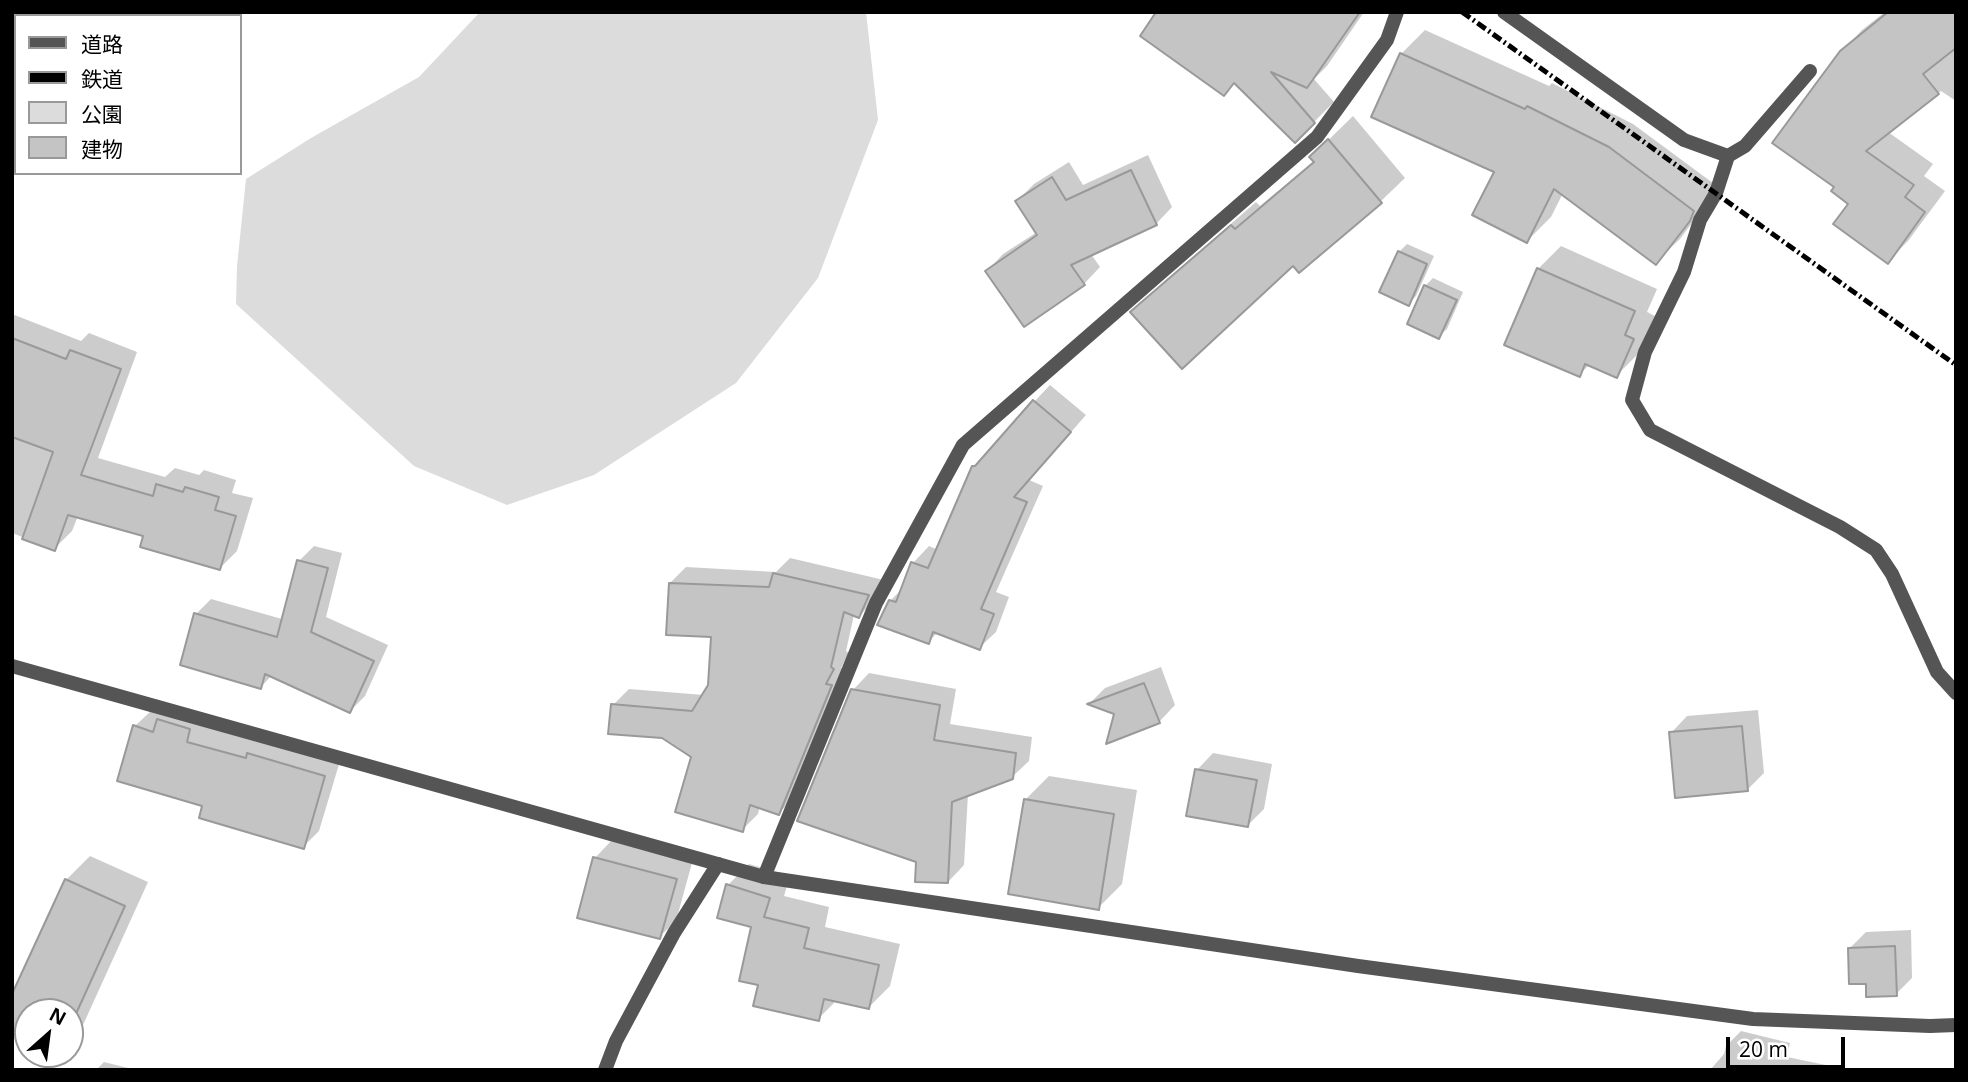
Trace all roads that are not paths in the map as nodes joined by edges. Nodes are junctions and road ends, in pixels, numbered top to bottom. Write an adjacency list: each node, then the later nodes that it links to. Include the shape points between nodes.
1 (1397, 12): 8 (street, via 1387,40 1317,137 963,445 876,603)
2 (1504, 12): 4 (street, via 1684,140)
3 (1810, 71): 4 (street, via 1745,146)
4 (1728, 156): 6 (street, via 1684,272 1645,352 1632,400 1650,430 1876,550 1937,672)
5 (12, 666): 7 (street)
6 (1956, 694)
7 (718, 864): 8 (street); 10 (street, via 674,933)
8 (764, 877): 9 (street, via 1753,1019)
9 (1956, 1025)
10 (605, 1070)

